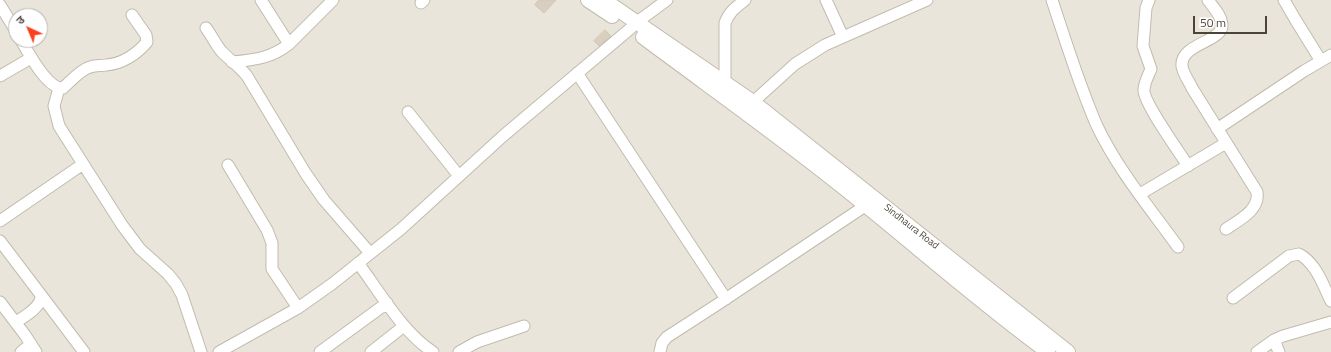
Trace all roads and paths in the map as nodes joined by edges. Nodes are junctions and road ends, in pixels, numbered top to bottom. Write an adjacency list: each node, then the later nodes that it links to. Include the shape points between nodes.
1 (261, 0): 19 (street)
2 (333, 0): 19 (street)
3 (588, 0): 16 (street)
4 (604, 0): 16 (street)
5 (667, 0): 16 (street)
6 (746, 0): 27 (street, via 735,7 725,23)
7 (826, 0): 18 (street)
8 (927, 0): 18 (street)
9 (1052, 0): 37 (street, via 1098,127 1121,168)
10 (1149, 0): 35 (street, via 1143,46 1151,69 1145,83 1144,96)
11 (1208, 0): 31 (street, via 1220,18 1221,30 1192,49 1182,64 1192,88)
12 (1284, 0): 23 (street)
13 (0, 5): 15 (street)
14 (132, 15): 28 (street, via 146,35 144,46 122,61 90,67 63,88)
15 (8, 18)
16 (634, 25): 25 (street); 27 (street, Sindhaura Road); 38 (street)
17 (206, 28): 24 (street)
18 (842, 37): 29 (street, via 795,64)
19 (289, 44): 24 (street, via 270,56)
20 (25, 48): 22 (street)
21 (1331, 55): 23 (street)
22 (31, 58): 26 (street); 28 (street, via 50,82)
23 (1321, 61): 31 (street)
24 (232, 62): 43 (street, via 247,76 324,200)
25 (577, 73): 36 (street); 47 (street)
26 (0, 76)
27 (725, 82): 29 (street, Sindhaura Road)
28 (59, 88): 33 (street, via 54,106 55,116 66,140)
29 (753, 102): 68 (street, Sindhaura Road)
30 (408, 112): 36 (street)
31 (1218, 128): 32 (street)
32 (1226, 143): 35 (street); 40 (street, via 1258,199 1246,214)
33 (83, 164): 39 (street); 60 (street, via 140,249 176,284)
34 (228, 165): 51 (street, via 267,230 272,243 272,269)
35 (1188, 166): 37 (street)
36 (459, 176): 43 (street, via 401,229)
37 (1140, 194): 42 (street)
38 (865, 206): 47 (street); 67 (street)
39 (0, 221)
40 (1226, 229)
41 (0, 241): 45 (street)
42 (1178, 247)
43 (370, 253): 44 (street)
44 (358, 262): 50 (street); 51 (street)
45 (41, 295): 52 (street, via 38,304); 59 (street)
46 (1233, 298): 48 (street, via 1289,256 1299,254 1309,261 1316,271)
47 (726, 299): 66 (street, via 667,337)
48 (1331, 301)
49 (0, 302): 52 (street)
50 (387, 303): 54 (street); 62 (street)
51 (298, 308): 61 (street)
52 (16, 322): 57 (street)
53 (1331, 322): 56 (street)
54 (404, 326): 63 (street); 64 (street, via 423,346)
55 (524, 326): 65 (street, via 477,342)
56 (1274, 340): 69 (street); 70 (street)
57 (34, 348): 58 (street)
58 (20, 352)
59 (84, 352)
60 (201, 352)
61 (218, 352)
62 (320, 352)
63 (371, 352)
64 (433, 352)
65 (459, 352)
66 (660, 352)
67 (1048, 352)
68 (1068, 352)
69 (1257, 352)
70 (1279, 352)

